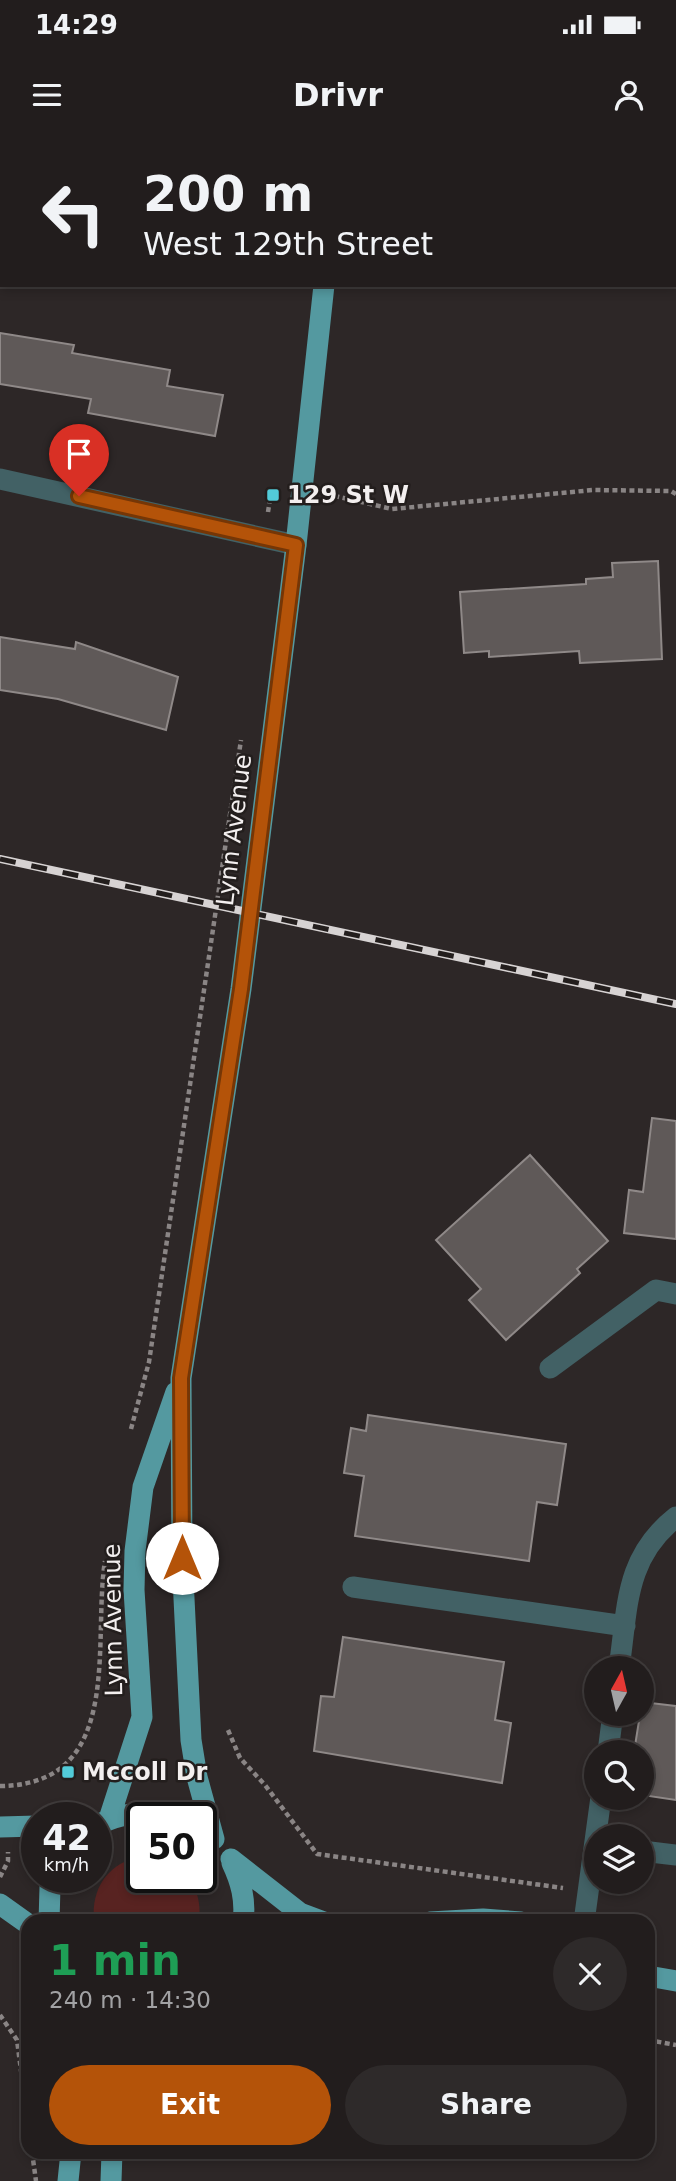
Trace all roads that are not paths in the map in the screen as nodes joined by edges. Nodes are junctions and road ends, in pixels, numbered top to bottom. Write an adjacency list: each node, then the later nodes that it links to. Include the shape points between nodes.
1 (324, 287): 3 (main road, Lynn Avenue)
2 (0, 479): 3 (street)
3 (296, 545): 6 (main road, Lynn Avenue, via 241,989)
4 (676, 1294): 5 (street, via 656,1290)
5 (550, 1368)
6 (181, 1378): 11 (main road, Lynn Avenue, via 143,1488 134,1590 142,1717); 12 (main road, Lynn Avenue, via 182,1558 191,1740)
7 (676, 1517): 9 (street, via 643,1551 632,1580)
8 (353, 1587): 9 (street)
9 (625, 1626): 10 (street)
10 (621, 1656)
11 (108, 1802)
12 (202, 1802)
13 (21, 1826): 14 (main road)
14 (0, 1827)
15 (217, 1844): 18 (main road)
16 (654, 1852): 17 (street)
17 (676, 1855)
18 (231, 1859): 23 (main road, via 241,1883); 24 (main road)
19 (50, 1893): 22 (main road)
20 (588, 1894): 25 (street)
21 (0, 1904): 26 (main road)
22 (49, 1914)
23 (244, 1914)
24 (303, 1914)
25 (585, 1914)
26 (21, 1919)
27 (655, 1977): 28 (main road)
28 (676, 1981)
29 (70, 2159): 31 (main road)
30 (112, 2159): 32 (main road)
31 (68, 2181)
32 (111, 2181)

